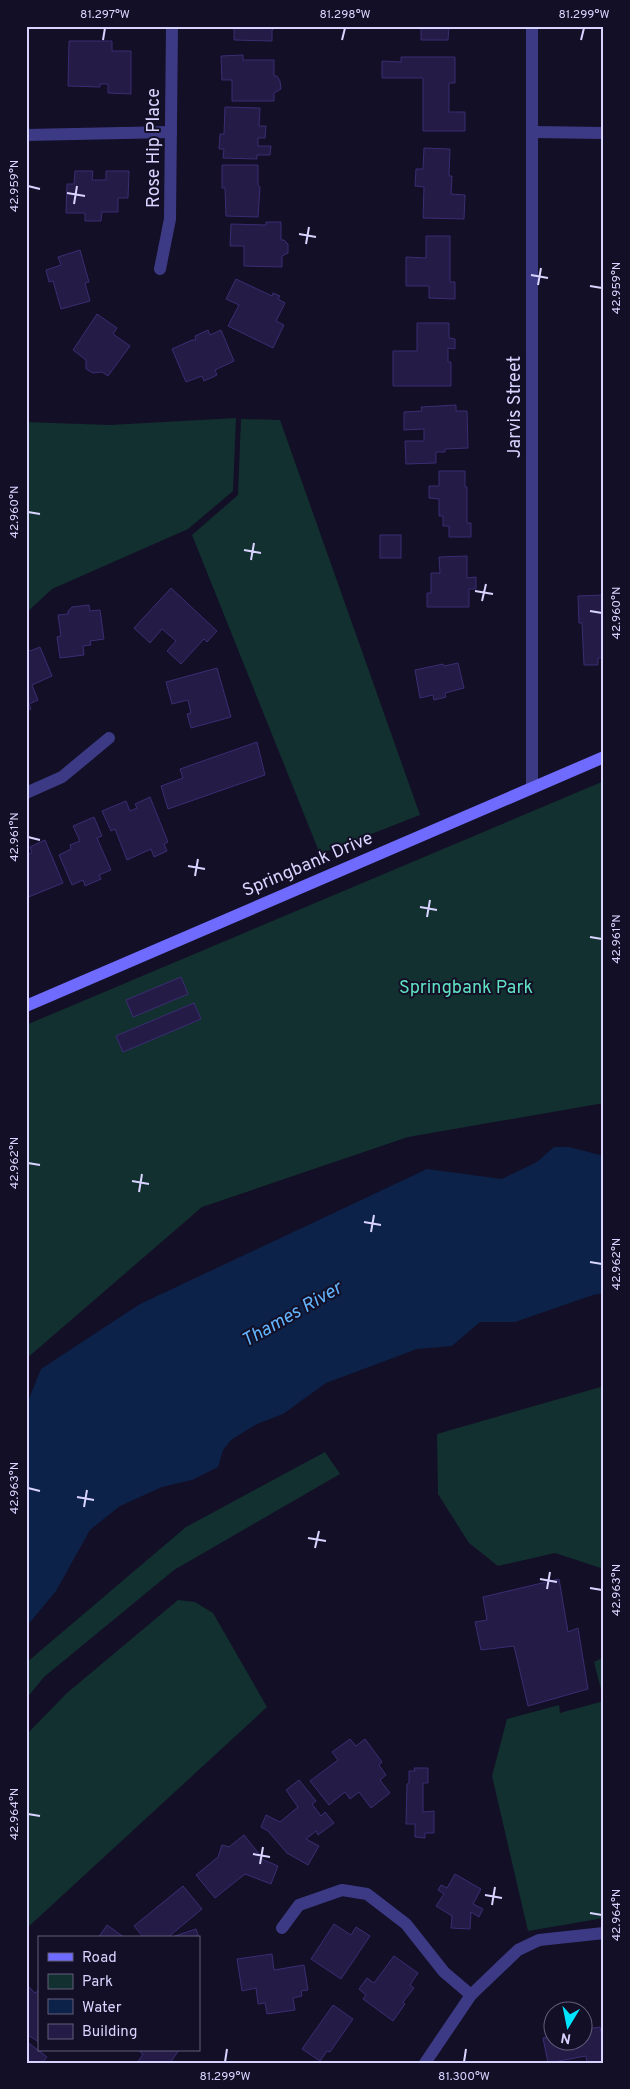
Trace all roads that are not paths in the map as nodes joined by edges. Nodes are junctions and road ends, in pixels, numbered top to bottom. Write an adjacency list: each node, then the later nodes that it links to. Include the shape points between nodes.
1 (172, 26): 3 (street, Rose Hip Place)
2 (532, 26): 4 (street, Jarvis Street)
3 (172, 132): 6 (street); 7 (street, Rose Hip Place, via 170,219)
4 (533, 132): 5 (street); 10 (street, Jarvis Street)
5 (604, 132)
6 (26, 135)
7 (160, 269)
8 (109, 738): 11 (street, via 62,777)
9 (604, 757): 10 (main road, Springbank Drive)
10 (532, 788): 12 (main road, Springbank Drive)
11 (26, 793)
12 (26, 1006)
13 (282, 1928): 15 (street, via 299,1905 342,1890 367,1894 406,1924 444,1972)
14 (604, 1934): 15 (street, via 540,1940 518,1950)
15 (471, 1995): 16 (street)
16 (426, 2063)

